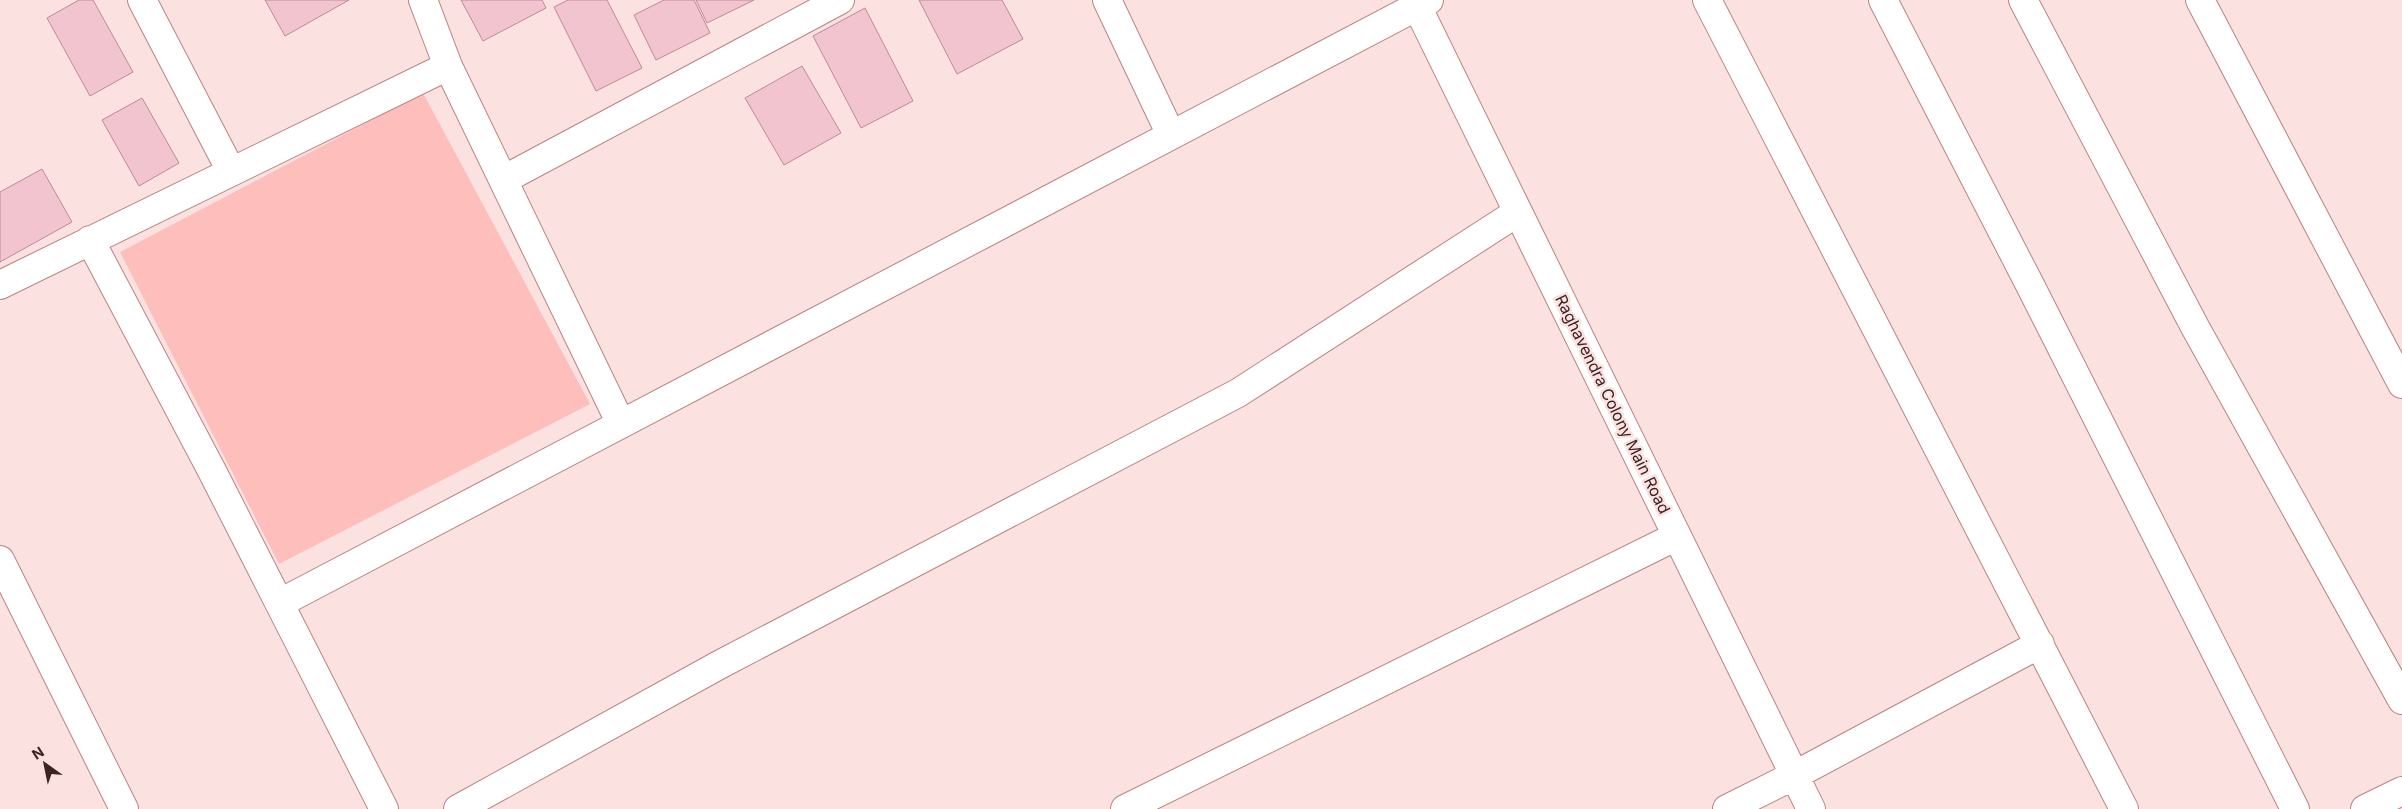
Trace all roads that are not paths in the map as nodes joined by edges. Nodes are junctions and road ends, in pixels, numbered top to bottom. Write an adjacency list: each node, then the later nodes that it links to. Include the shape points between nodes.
1 (142, 0): 12 (street)
2 (423, 0): 10 (street)
3 (840, 0): 13 (street)
4 (1107, 0): 11 (street)
5 (1707, 0): 22 (street)
6 (1883, 0): 33 (street)
7 (2023, 0): 23 (street, via 2195,327)
8 (2200, 0): 17 (street)
9 (1420, 2): 11 (street); 14 (street, Raghavendra Colony Main Road)
10 (448, 66): 12 (street); 13 (street)
11 (1171, 135): 18 (street)
12 (231, 171): 15 (street)
13 (503, 180): 18 (street)
14 (1518, 212): 19 (street, Raghavendra Colony Main Road); 28 (street, via 1238,393 719,665)
15 (90, 240): 16 (street); 21 (street)
16 (0, 285)
17 (2402, 384)
18 (622, 424): 21 (street)
19 (1678, 536): 24 (street, Raghavendra Colony Main Road); 29 (street)
20 (0, 560): 26 (street)
21 (280, 603): 27 (street)
22 (2040, 644): 24 (street); 32 (street)
23 (2402, 700)
24 (1795, 775): 30 (street); 31 (street, Raghavendra Colony Main Road)
25 (2402, 791): 34 (street)
26 (124, 809)
27 (384, 809)
28 (458, 809)
29 (1126, 809)
30 (1727, 809)
31 (1811, 809)
32 (2124, 809)
33 (2295, 809)
34 (2364, 809)

